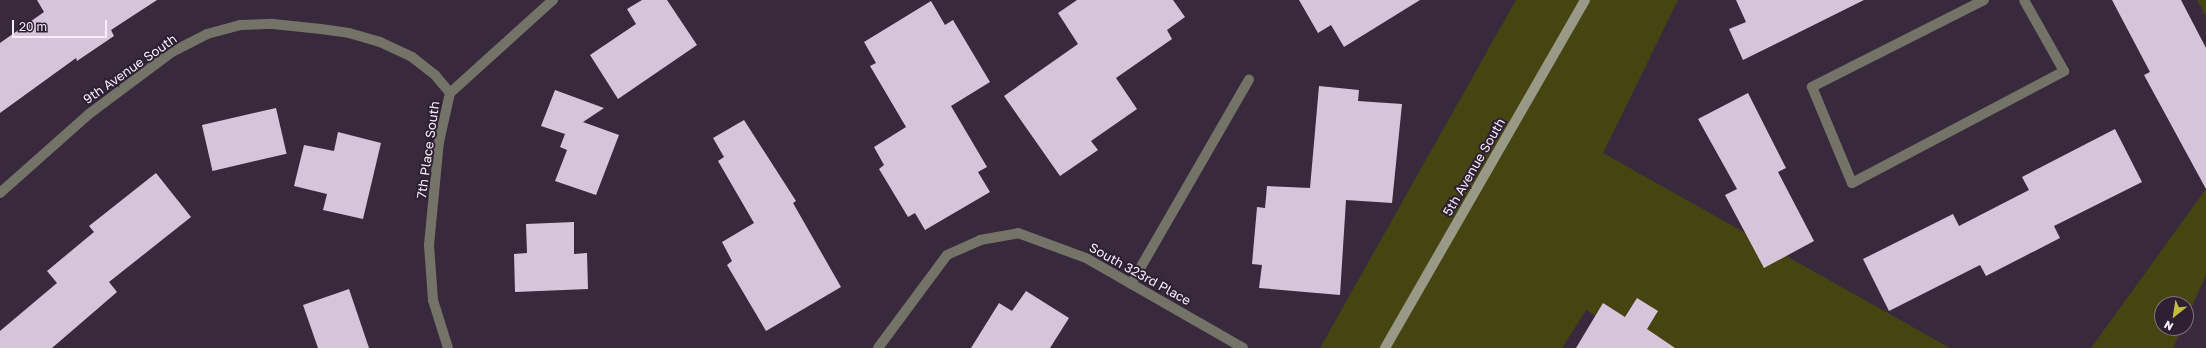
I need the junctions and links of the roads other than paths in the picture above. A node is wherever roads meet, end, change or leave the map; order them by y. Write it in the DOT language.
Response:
graph roads {
  1 [pos="553,0"];
  2 [pos="1585,0"];
  3 [pos="1984,0"];
  4 [pos="2024,0"];
  5 [pos="1249,80"];
  6 [pos="450,93"];
  7 [pos="0,193"];
  8 [pos="1131,284"];
  9 [pos="448,348"];
  10 [pos="878,348"];
  11 [pos="1243,348"];
  12 [pos="1385,348"];
  1 -- 6 [label="street, 7th Place South"];
  2 -- 12 [label="street, 5th Avenue South"];
  3 -- 4 [label="street"];
  5 -- 8 [label="street"];
  6 -- 7 [label="street, 9th Avenue South"];
  6 -- 9 [label="street, 7th Place South"];
  8 -- 10 [label="street, South 323rd Place"];
  8 -- 11 [label="street, South 323rd Place"];
}
